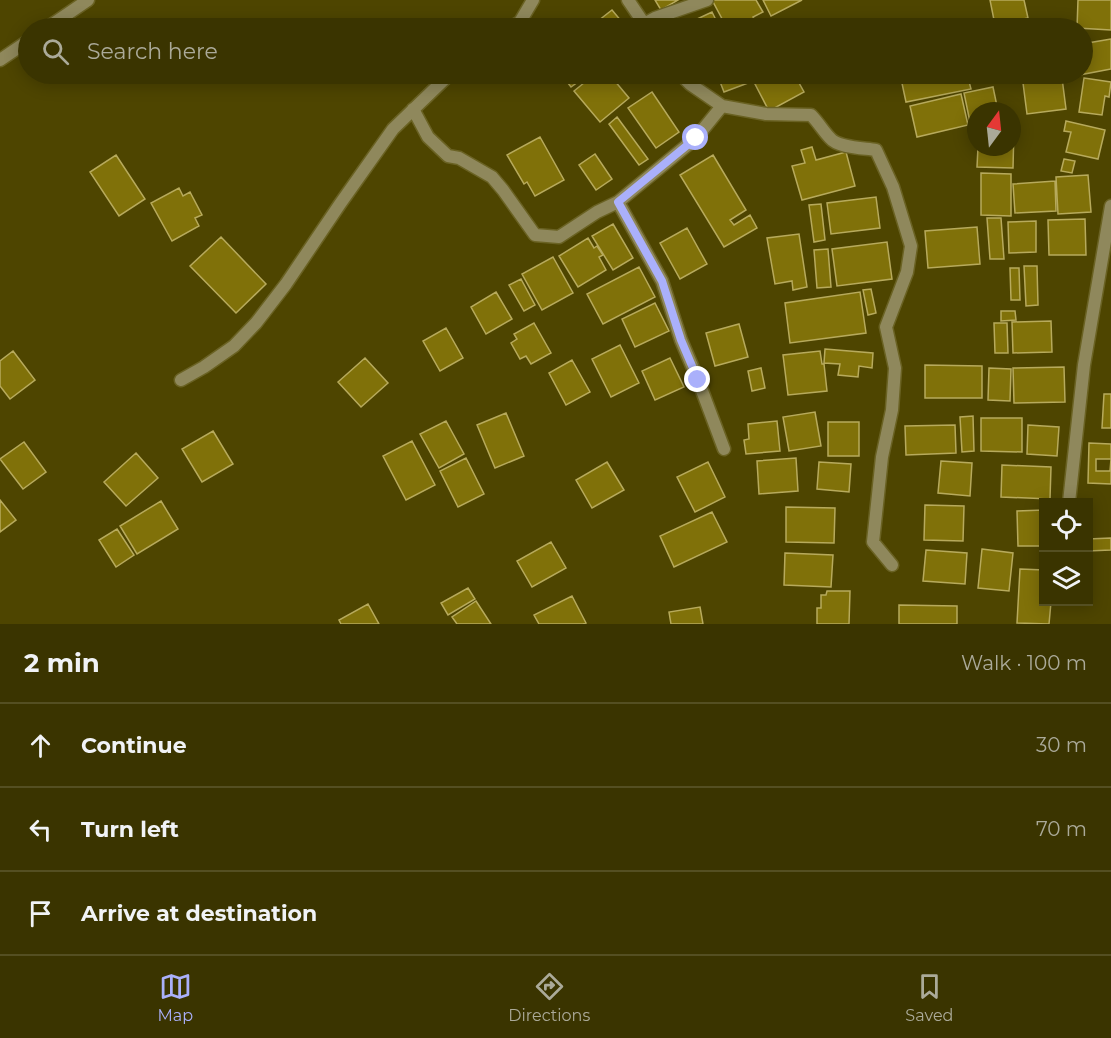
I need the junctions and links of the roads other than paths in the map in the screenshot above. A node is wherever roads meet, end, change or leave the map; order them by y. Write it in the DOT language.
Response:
graph roads {
  1 [pos="88,0"];
  2 [pos="533,0"];
  3 [pos="628,0"];
  4 [pos="707,0"];
  5 [pos="62,18"];
  6 [pos="522,18"];
  7 [pos="640,18"];
  8 [pos="655,18"];
  9 [pos="18,48"];
  10 [pos="0,60"];
  11 [pos="439,84"];
  12 [pos="690,84"];
  13 [pos="722,106"];
  14 [pos="413,109"];
  15 [pos="618,202"];
  16 [pos="1111,206"];
  17 [pos="181,380"];
  18 [pos="724,449"];
  19 [pos="1069,498"];
  20 [pos="892,565"];
  1 -- 5 [label="street"];
  2 -- 6 [label="street"];
  3 -- 7 [label="street"];
  4 -- 8 [label="street"];
  9 -- 10 [label="street"];
  11 -- 14 [label="street"];
  12 -- 13 [label="street"];
  13 -- 15 [label="street"];
  13 -- 20 [label="street"];
  14 -- 15 [label="street"];
  14 -- 17 [label="street"];
  15 -- 18 [label="street"];
  16 -- 19 [label="street"];
}
